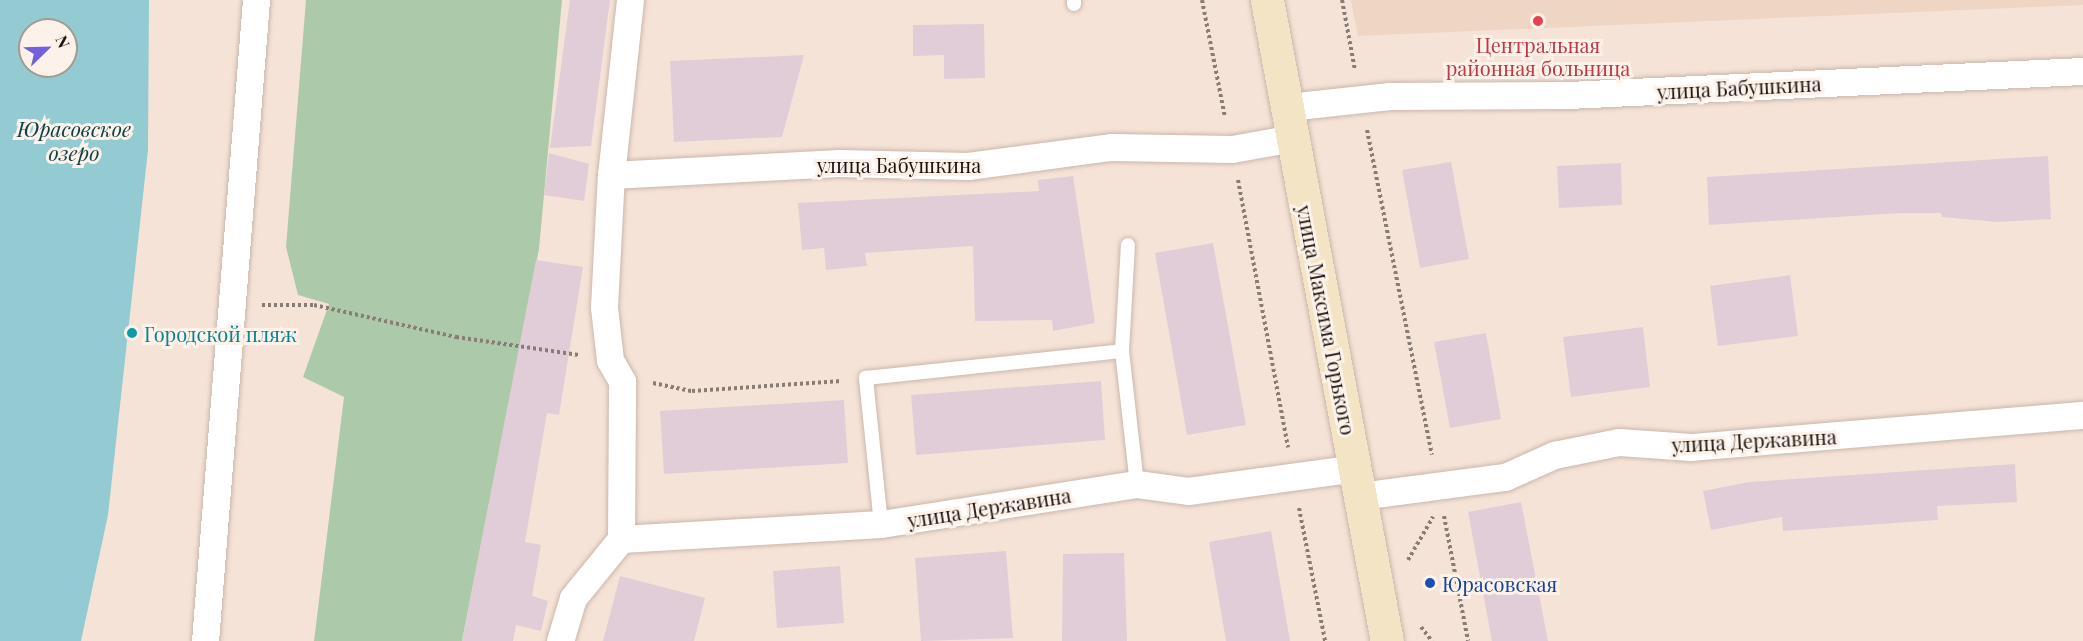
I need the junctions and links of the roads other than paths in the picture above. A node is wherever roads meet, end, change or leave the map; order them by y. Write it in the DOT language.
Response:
graph roads {
  1 [pos="256,0"];
  2 [pos="630,0"];
  3 [pos="1267,0"];
  4 [pos="2083,71"];
  5 [pos="1290,122"];
  6 [pos="611,175"];
  7 [pos="1128,245"];
  8 [pos="1122,351"];
  9 [pos="2083,415"];
  10 [pos="1358,482"];
  11 [pos="1137,484"];
  12 [pos="881,524"];
  13 [pos="621,539"];
  14 [pos="205,641"];
  15 [pos="560,641"];
  16 [pos="1387,641"];
  1 -- 14 [label="street"];
  2 -- 6 [label="street"];
  3 -- 5 [label="main road, улица Максима Горького"];
  4 -- 5 [label="street, улица Бабушкина"];
  5 -- 6 [label="street, улица Бабушкина"];
  5 -- 10 [label="main road, улица Максима Горького"];
  6 -- 13 [label="street"];
  7 -- 8 [label="lane"];
  8 -- 11 [label="lane"];
  8 -- 12 [label="lane"];
  9 -- 10 [label="street, улица Державина"];
  10 -- 11 [label="street, улица Державина"];
  10 -- 16 [label="main road, улица Максима Горького"];
  11 -- 12 [label="street, улица Державина"];
  12 -- 13 [label="street, улица Державина"];
  13 -- 15 [label="street"];
}
